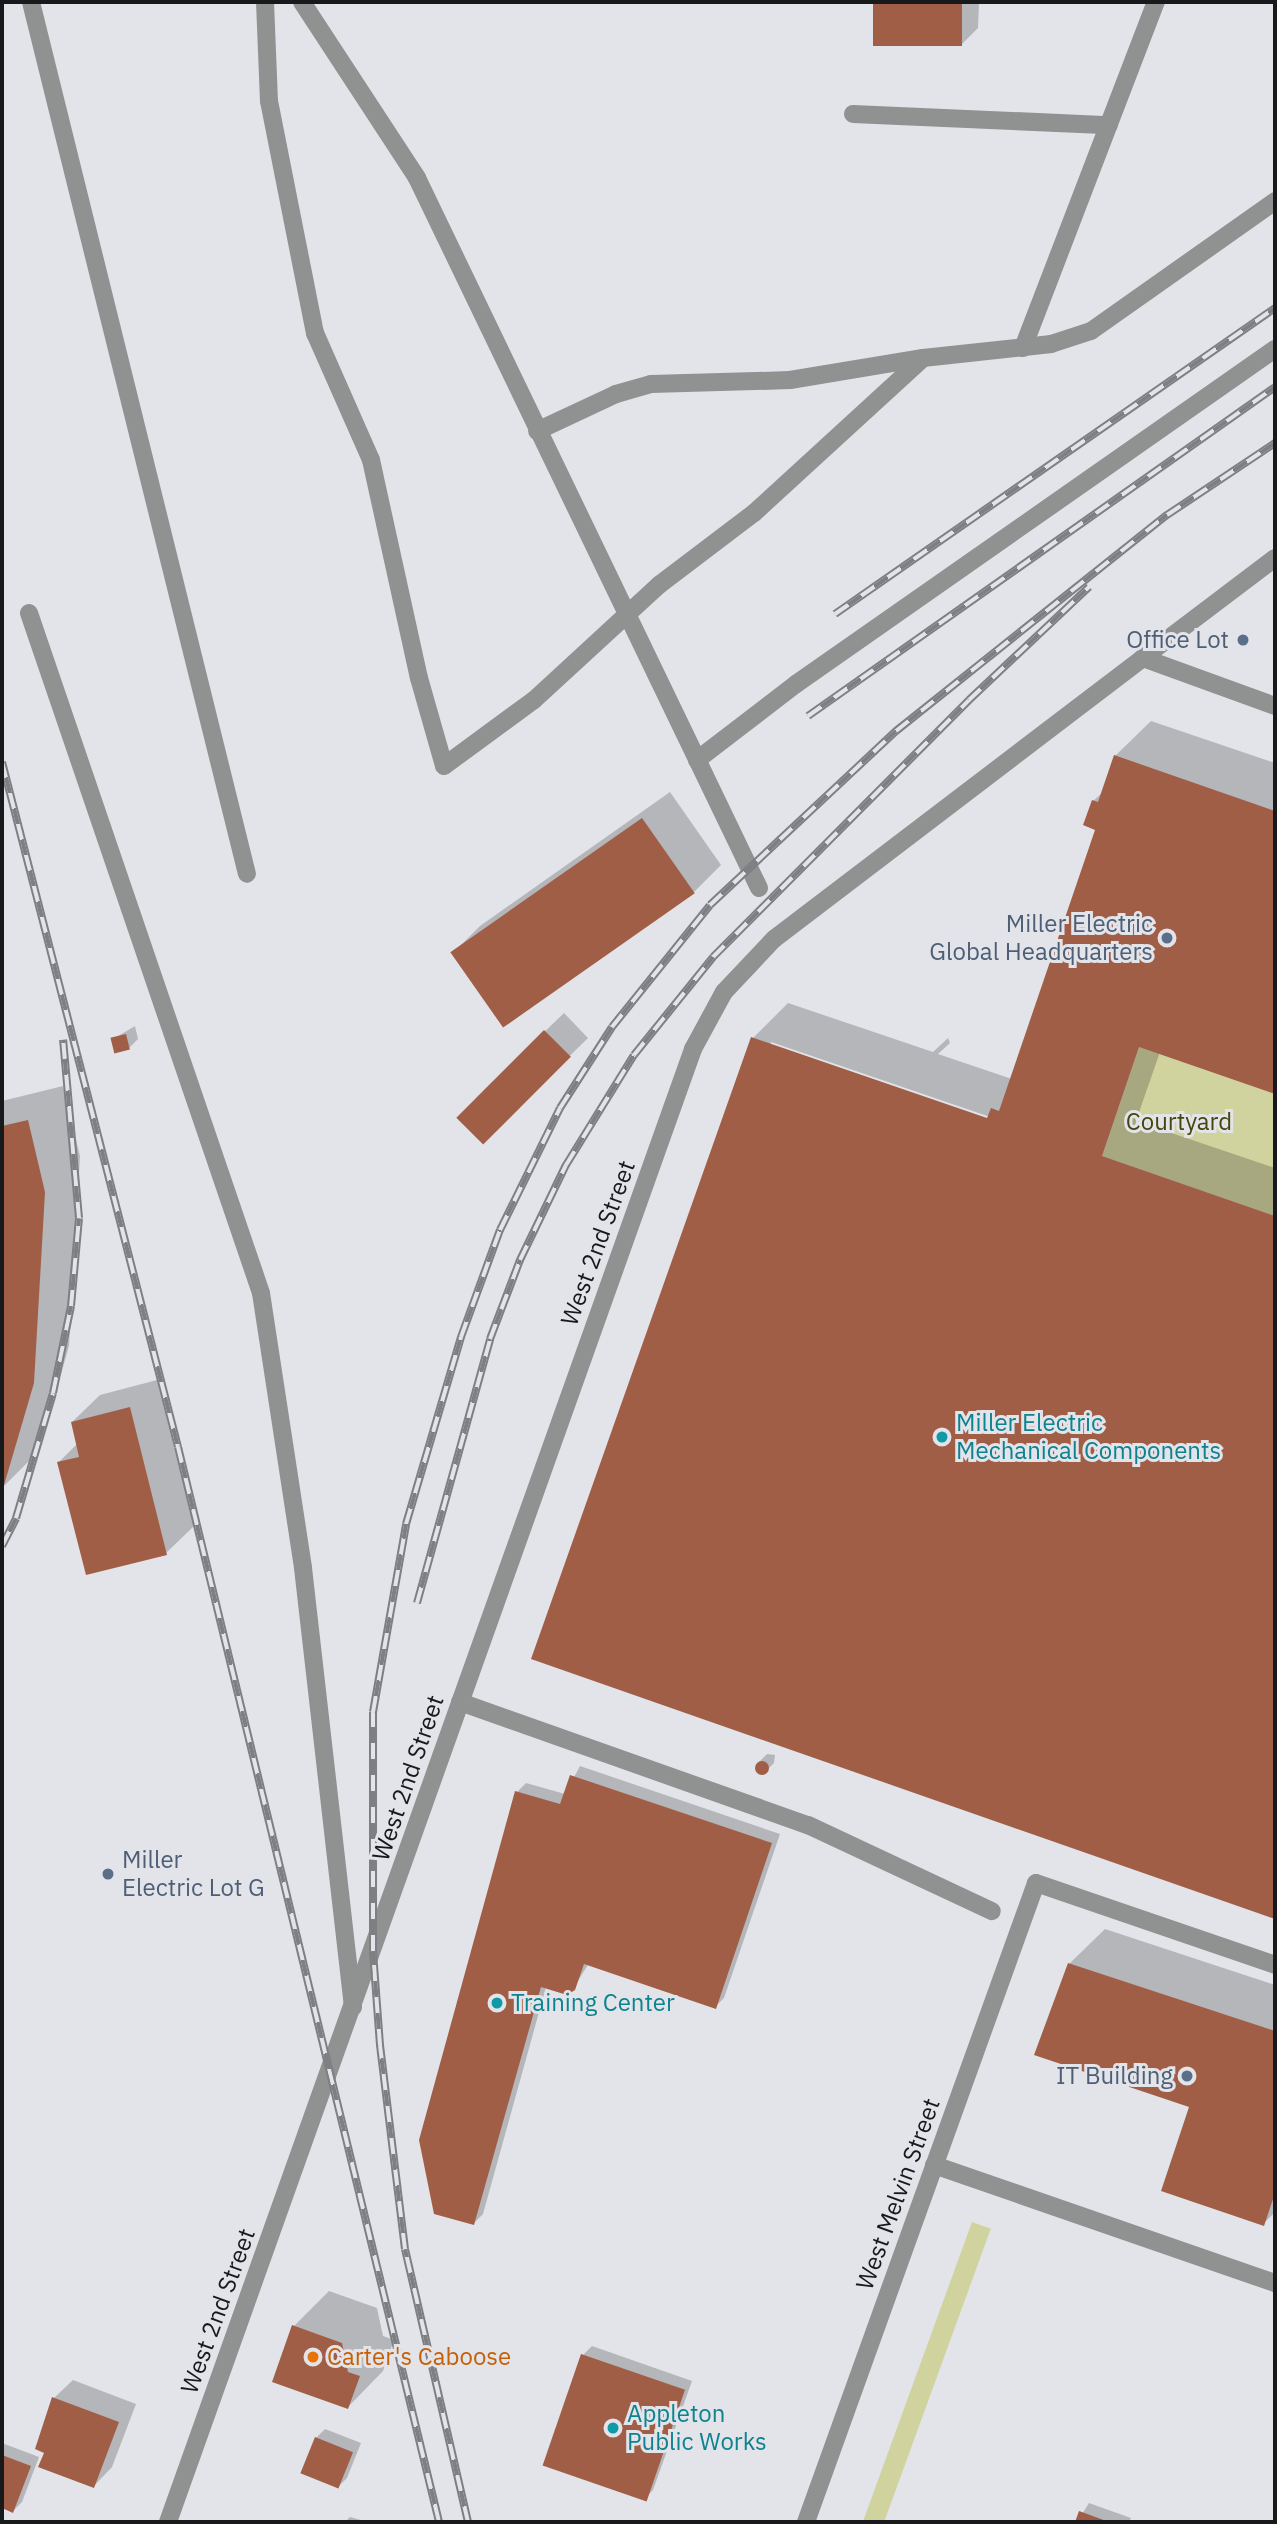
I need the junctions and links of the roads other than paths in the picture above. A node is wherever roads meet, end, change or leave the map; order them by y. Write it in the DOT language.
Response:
graph roads {
  1 [pos="31,2"];
  2 [pos="265,2"];
  3 [pos="302,2"];
  4 [pos="1156,2"];
  5 [pos="853,114"];
  6 [pos="1109,125"];
  7 [pos="1275,201"];
  8 [pos="1023,348"];
  9 [pos="1275,349"];
  10 [pos="923,358"];
  11 [pos="537,431"];
  12 [pos="1275,558"];
  13 [pos="29,613"];
  14 [pos="627,614"];
  15 [pos="1143,658"];
  16 [pos="1275,706"];
  17 [pos="697,760"];
  18 [pos="247,874"];
  19 [pos="759,888"];
  20 [pos="460,1702"];
  21 [pos="992,1911"];
  22 [pos="1275,1965"];
  23 [pos="353,2008"];
  24 [pos="934,2165"];
  25 [pos="1275,2283"];
  26 [pos="168,2522"];
  27 [pos="806,2522"];
  1 -- 18 [label="street"];
  2 -- 14 [label="street"];
  3 -- 11 [label="street"];
  4 -- 6 [label="street"];
  5 -- 6 [label="street"];
  6 -- 8 [label="street"];
  7 -- 8 [label="street"];
  8 -- 10 [label="street"];
  9 -- 17 [label="street"];
  10 -- 11 [label="street"];
  10 -- 14 [label="street"];
  11 -- 14 [label="street"];
  12 -- 15 [label="street, West 2nd Street"];
  13 -- 23 [label="street"];
  14 -- 17 [label="street"];
  15 -- 16 [label="street"];
  15 -- 20 [label="street, West 2nd Street"];
  17 -- 19 [label="street"];
  20 -- 21 [label="street"];
  20 -- 23 [label="street, West 2nd Street"];
  22 -- 24 [label="street, West Melvin Street"];
  23 -- 26 [label="street, West 2nd Street"];
  24 -- 25 [label="street"];
  24 -- 27 [label="street, West Melvin Street"];
}
